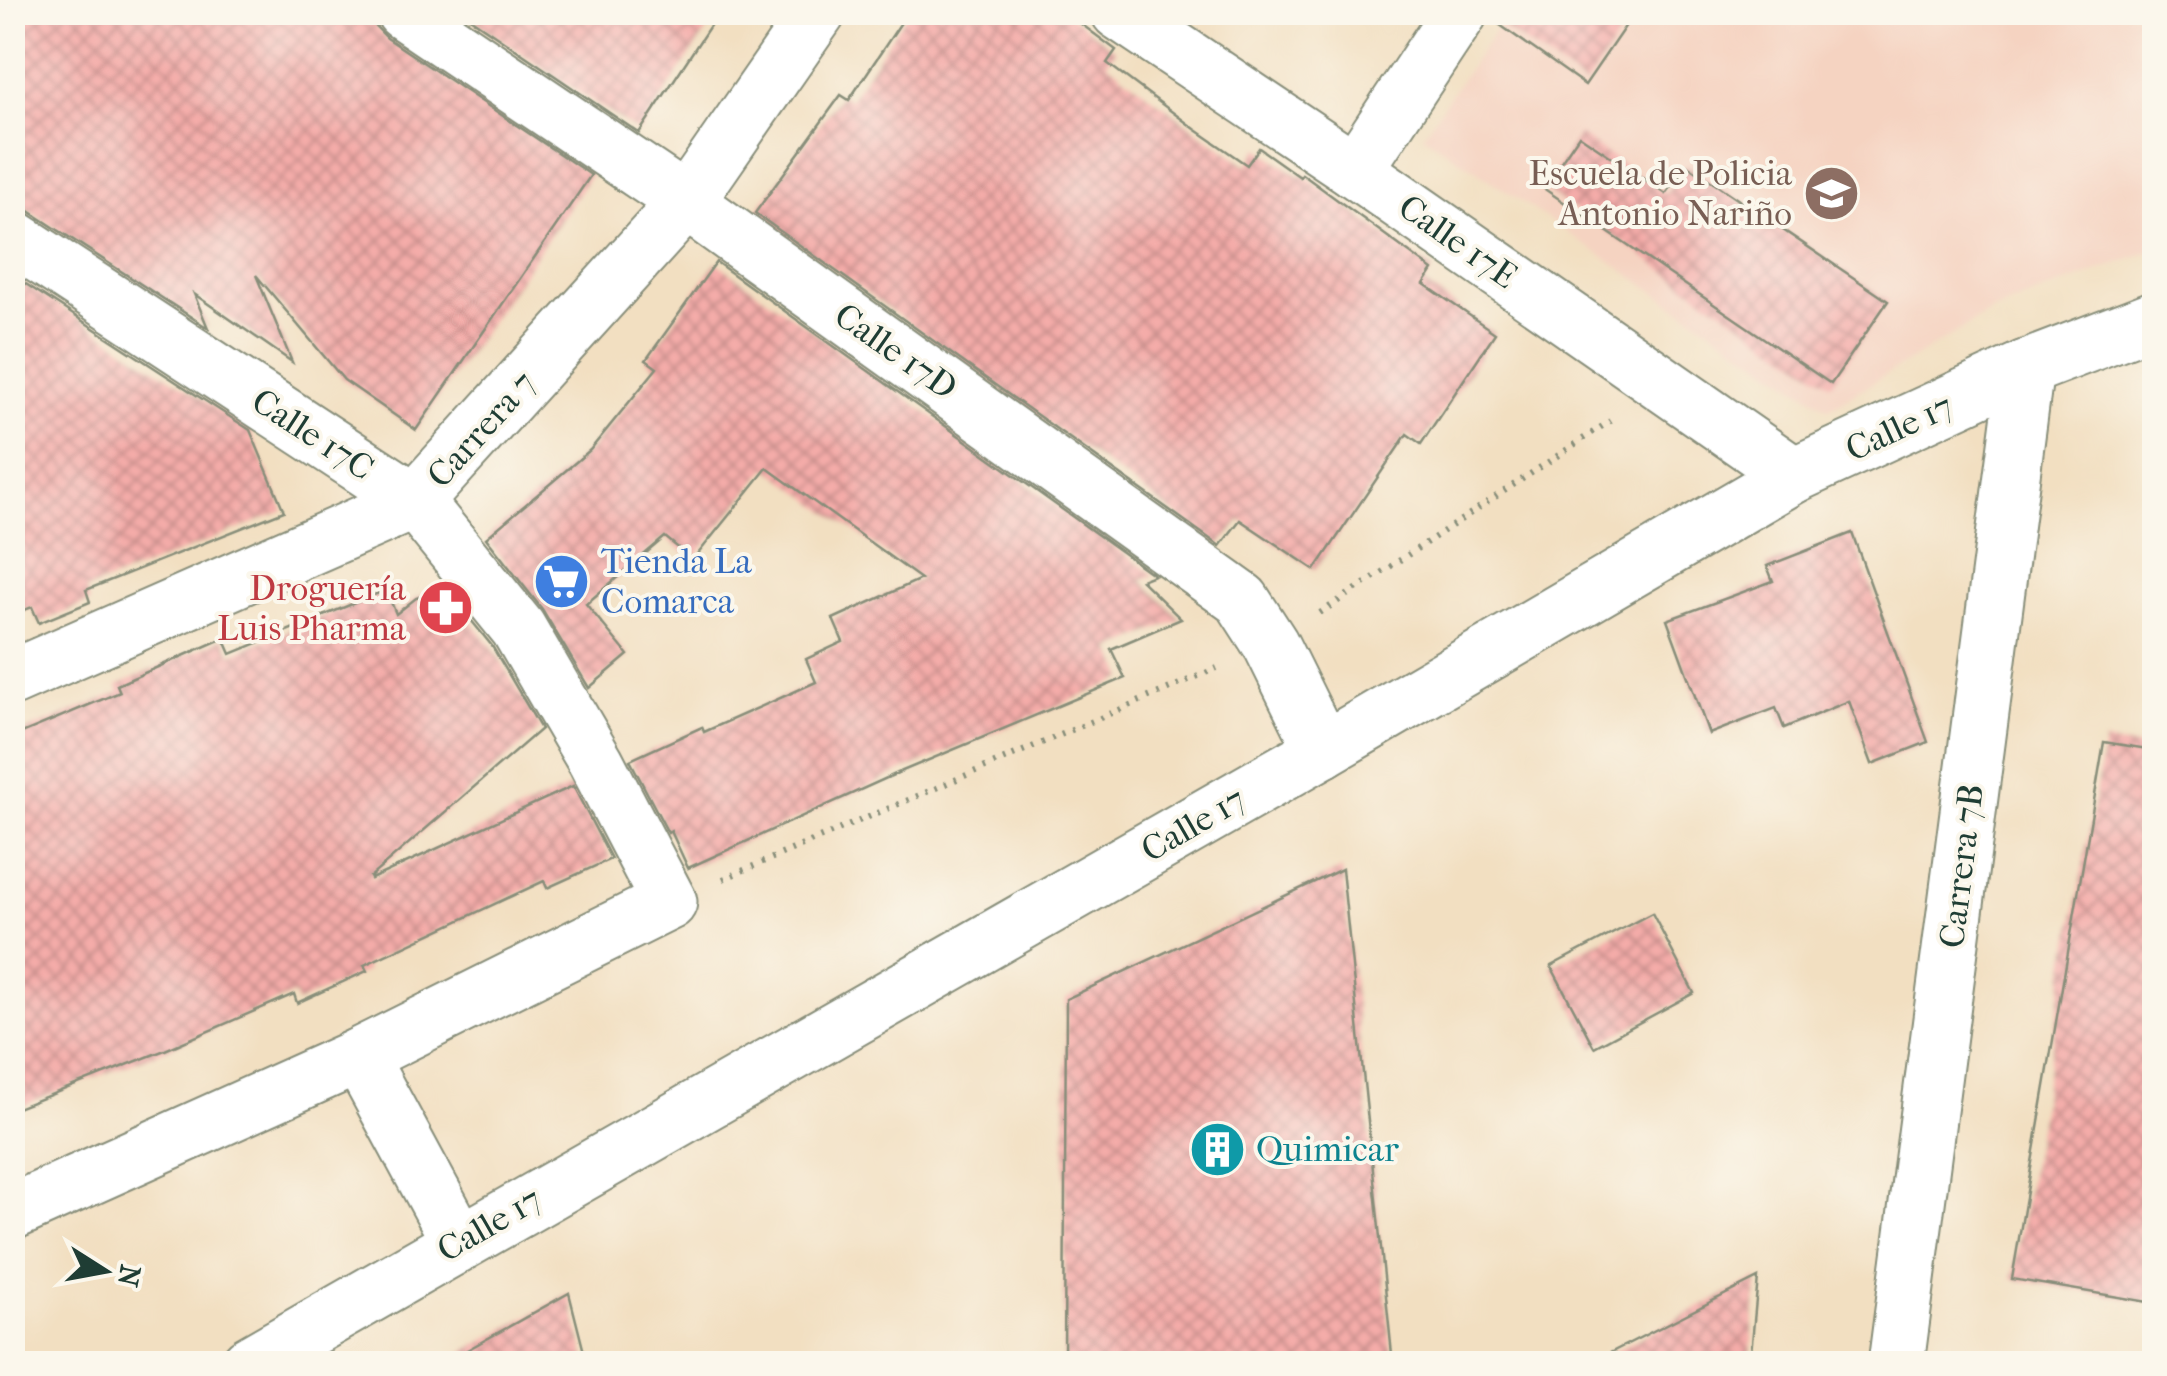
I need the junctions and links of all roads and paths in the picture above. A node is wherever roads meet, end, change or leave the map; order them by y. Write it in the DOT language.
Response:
graph roads {
  1 [pos="404,12"];
  2 [pos="818,12"];
  3 [pos="1119,12"];
  4 [pos="1460,12"];
  5 [pos="1355,170"];
  6 [pos="686,202"];
  7 [pos="12,238"];
  8 [pos="2154,319"];
  9 [pos="2026,368"];
  10 [pos="1665,384"];
  11 [pos="1794,475"];
  12 [pos="415,502"];
  13 [pos="1272,645"];
  14 [pos="12,678"];
  15 [pos="1323,750"];
  16 [pos="668,902"];
  17 [pos="359,1056"];
  18 [pos="12,1212"];
  19 [pos="458,1242"];
  20 [pos="248,1364"];
  21 [pos="1896,1364"];
  1 -- 6 [label="street, Calle 17D"];
  2 -- 6 [label="street, Carrera 7"];
  3 -- 5 [label="street, Calle 17E"];
  4 -- 5 [label="street"];
  5 -- 10 [label="street, Calle 17E"];
  6 -- 12 [label="street, Carrera 7"];
  6 -- 13 [label="street, Calle 17D"];
  7 -- 12 [label="street, Calle 17C"];
  8 -- 9 [label="street, Calle 17"];
  9 -- 11 [label="street, Calle 17"];
  9 -- 21 [label="street, Carrera 7B"];
  10 -- 11 [label="street, Calle 17E"];
  10 -- 13 [label="path"];
  11 -- 15 [label="street, Calle 17"];
  12 -- 14 [label="street, Carrera 7"];
  12 -- 16 [label="street, Calle 17C"];
  13 -- 15 [label="street, Calle 17D"];
  13 -- 16 [label="path"];
  15 -- 19 [label="street, Calle 17"];
  16 -- 17 [label="street"];
  17 -- 18 [label="street"];
  17 -- 19 [label="street"];
  19 -- 20 [label="street, Calle 17"];
}
